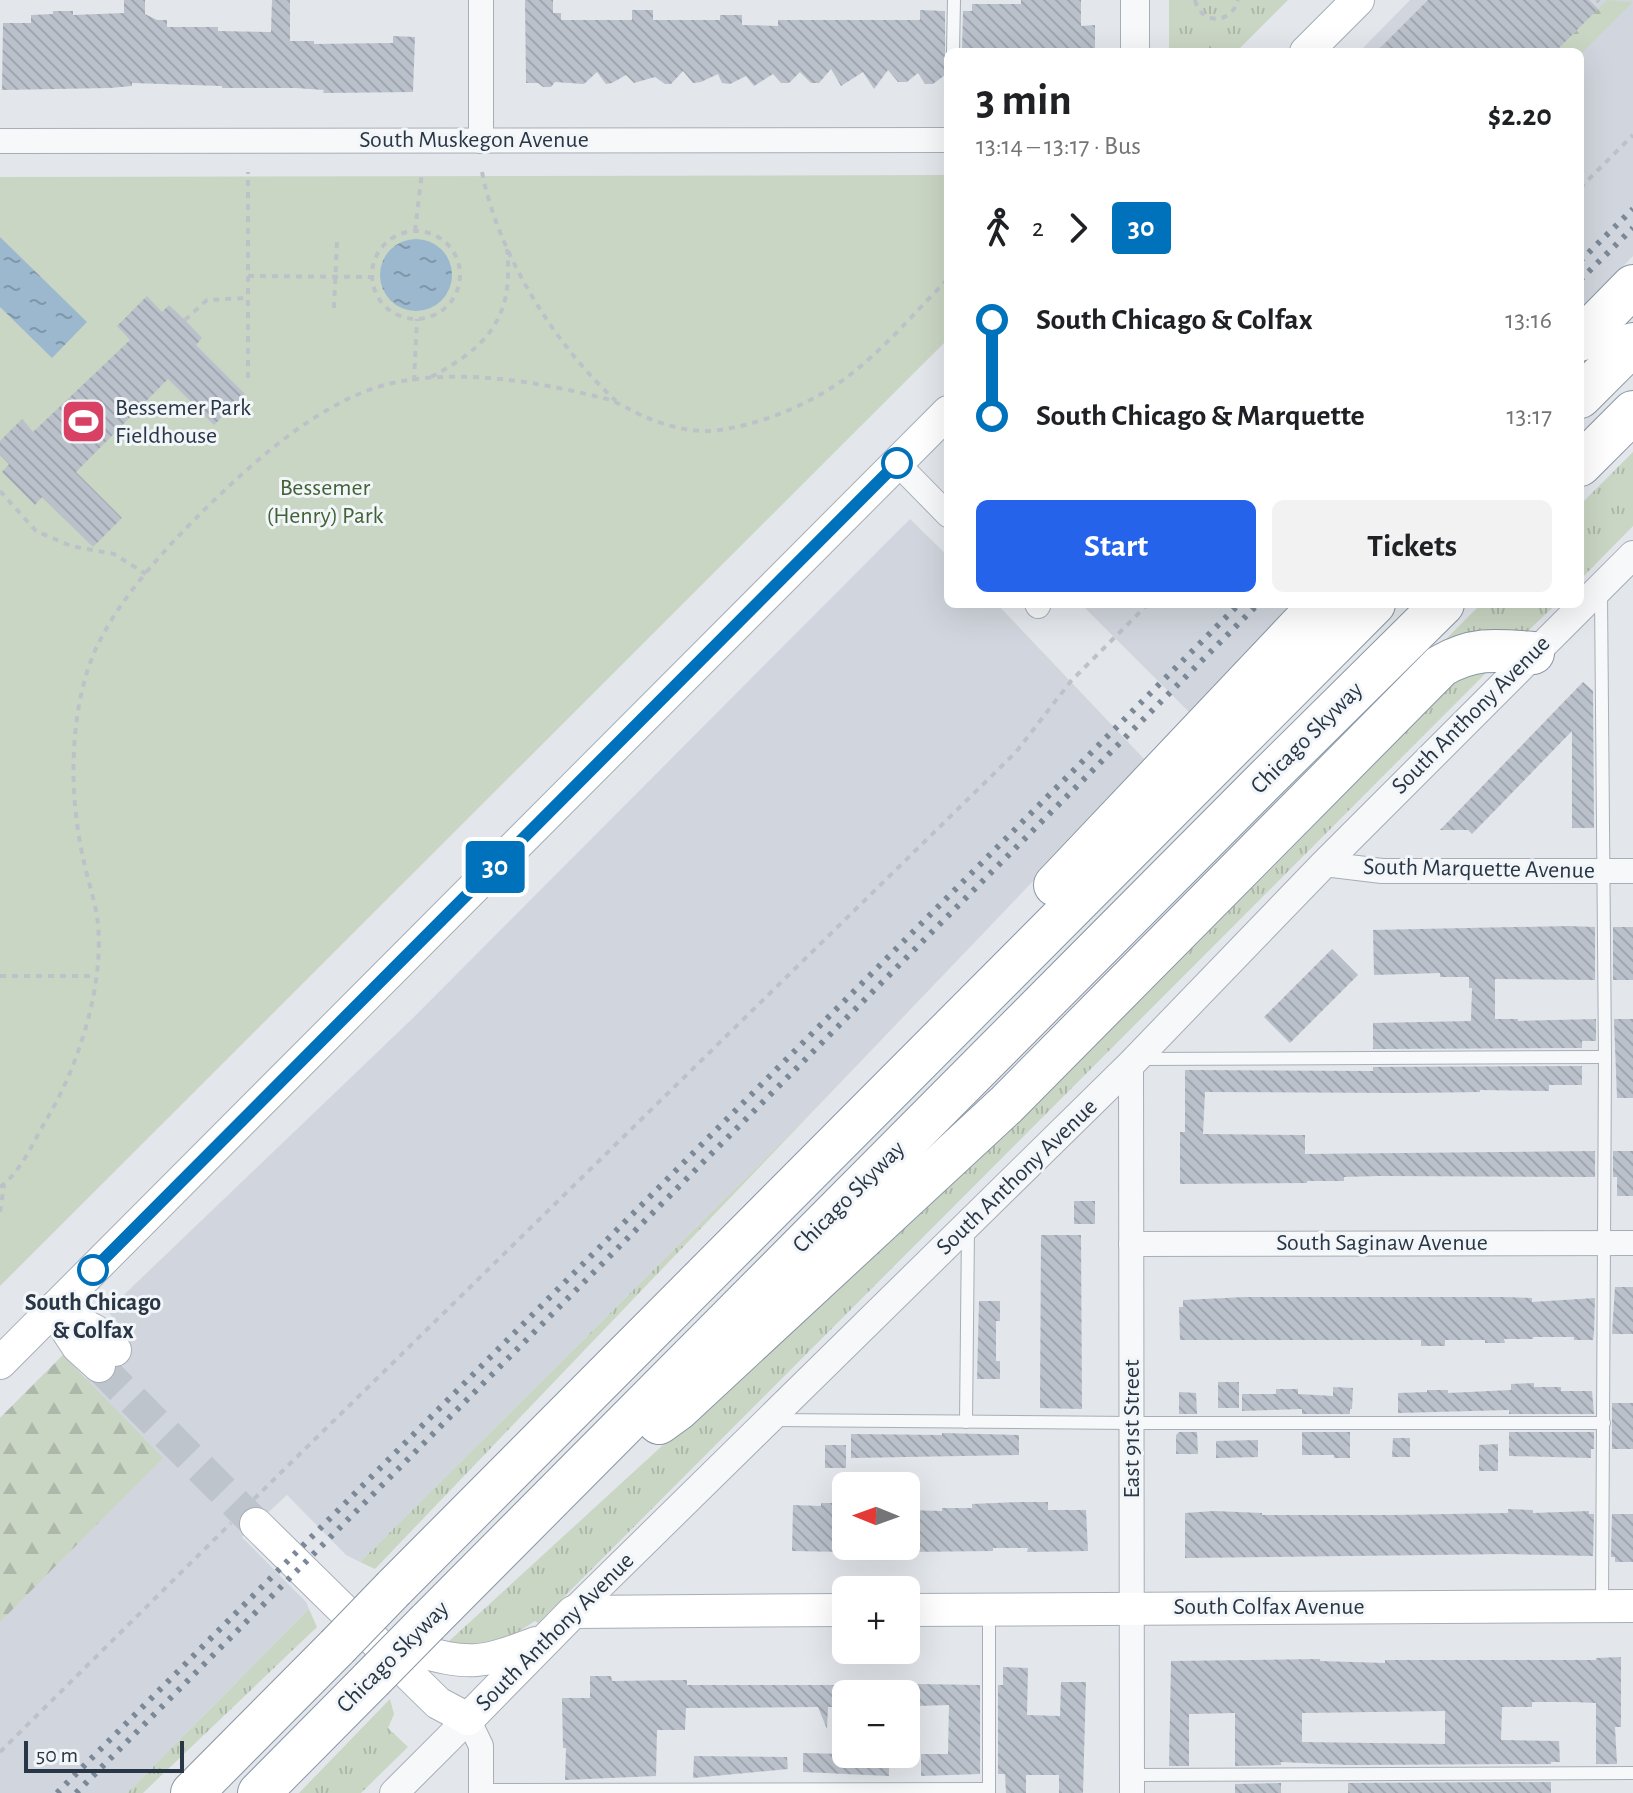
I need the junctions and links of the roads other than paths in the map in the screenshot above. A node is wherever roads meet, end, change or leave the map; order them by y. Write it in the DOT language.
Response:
graph roads {
  1 [pos="481,0"];
  2 [pos="954,0"];
  3 [pos="1135,0"];
  4 [pos="1358,0"];
  5 [pos="1320,44"];
  6 [pos="953,48"];
  7 [pos="1135,48"];
  8 [pos="944,140"];
  9 [pos="0,141"];
  10 [pos="481,141"];
  11 [pos="1633,286"];
  12 [pos="1584,336"];
  13 [pos="1633,344"];
  14 [pos="1584,393"];
  15 [pos="1633,412"];
  16 [pos="944,416"];
  17 [pos="1584,461"];
  18 [pos="897,463"];
  19 [pos="944,511"];
  20 [pos="1633,555"];
  21 [pos="1601,586"];
  22 [pos="1584,603"];
  23 [pos="1317,608"];
  24 [pos="1370,608"];
  25 [pos="1439,608"];
  26 [pos="1579,608"];
  27 [pos="1533,653"];
  28 [pos="1324,864"];
  29 [pos="1605,871"];
  30 [pos="1633,871"];
  31 [pos="1605,1057"];
  32 [pos="1134,1062"];
  33 [pos="771,1208"];
  34 [pos="968,1225"];
  35 [pos="1605,1243"];
  36 [pos="1633,1243"];
  37 [pos="1131,1244"];
  38 [pos="53,1309"];
  39 [pos="107,1358"];
  40 [pos="0,1363"];
  41 [pos="769,1420"];
  42 [pos="966,1422"];
  43 [pos="1132,1423"];
  44 [pos="1604,1423"];
  45 [pos="527,1522"];
  46 [pos="1618,1606"];
  47 [pos="1132,1608"];
  48 [pos="989,1609"];
  49 [pos="832,1610"];
  50 [pos="920,1610"];
  51 [pos="573,1612"];
  52 [pos="419,1635"];
  53 [pos="547,1639"];
  54 [pos="468,1719"];
  55 [pos="1633,1773"];
  56 [pos="1132,1784"];
  57 [pos="481,1791"];
  58 [pos="989,1791"];
  59 [pos="193,1793"];
  60 [pos="259,1793"];
  61 [pos="394,1793"];
  1 -- 10 [label="street"];
  2 -- 6 [label="lane"];
  3 -- 7 [label="street"];
  4 -- 5 [label="main road"];
  8 -- 10 [label="street, South Muskegon Avenue"];
  9 -- 10 [label="street, South Muskegon Avenue"];
  11 -- 12 [label="highway"];
  13 -- 14 [label="highway"];
  15 -- 17 [label="highway"];
  16 -- 18 [label="main road"];
  18 -- 19 [label="street"];
  18 -- 38 [label="main road"];
  20 -- 21 [label="street, South Anthony Avenue"];
  21 -- 22 [label="street, South Anthony Avenue"];
  21 -- 29 [label="lane"];
  23 -- 33 [label="highway"];
  24 -- 33 [label="highway, Chicago Skyway"];
  25 -- 45 [label="highway, Chicago Skyway"];
  26 -- 27 [label="street, South Anthony Avenue"];
  27 -- 28 [label="street, South Anthony Avenue"];
  27 -- 45 [label="highway"];
  28 -- 29 [label="street, South Marquette Avenue"];
  28 -- 32 [label="street, South Anthony Avenue"];
  29 -- 30 [label="street, South Marquette Avenue"];
  29 -- 31 [label="lane"];
  31 -- 32 [label="lane"];
  31 -- 35 [label="lane"];
  32 -- 34 [label="street, South Anthony Avenue"];
  32 -- 37 [label="street, East 91st Street"];
  33 -- 59 [label="highway, Chicago Skyway, bridge"];
  34 -- 41 [label="street, South Anthony Avenue"];
  34 -- 42 [label="lane"];
  35 -- 36 [label="street, South Saginaw Avenue"];
  35 -- 37 [label="street, South Saginaw Avenue"];
  35 -- 44 [label="lane"];
  37 -- 43 [label="street, East 91st Street"];
  38 -- 39 [label="main road"];
  38 -- 40 [label="main road"];
  41 -- 42 [label="lane"];
  41 -- 51 [label="street, South Anthony Avenue"];
  42 -- 43 [label="lane"];
  43 -- 44 [label="lane"];
  43 -- 47 [label="street, East 91st Street"];
  44 -- 46 [label="lane"];
  45 -- 52 [label="highway, Chicago Skyway"];
  46 -- 47 [label="main road, South Colfax Avenue"];
  47 -- 48 [label="main road, South Colfax Avenue"];
  47 -- 56 [label="street, East 91st Street"];
  48 -- 50 [label="main road, South Colfax Avenue"];
  48 -- 58 [label="lane"];
  49 -- 51 [label="main road"];
  51 -- 53 [label="main road, South Anthony Avenue"];
  52 -- 53 [label="main road"];
  52 -- 54 [label="main road"];
  52 -- 54 [label="main road"];
  52 -- 60 [label="highway, Chicago Skyway, bridge"];
  53 -- 54 [label="main road, South Anthony Avenue"];
  54 -- 57 [label="street"];
  54 -- 61 [label="street, South Anthony Avenue"];
  55 -- 56 [label="lane"];
  57 -- 58 [label="lane"];
}
